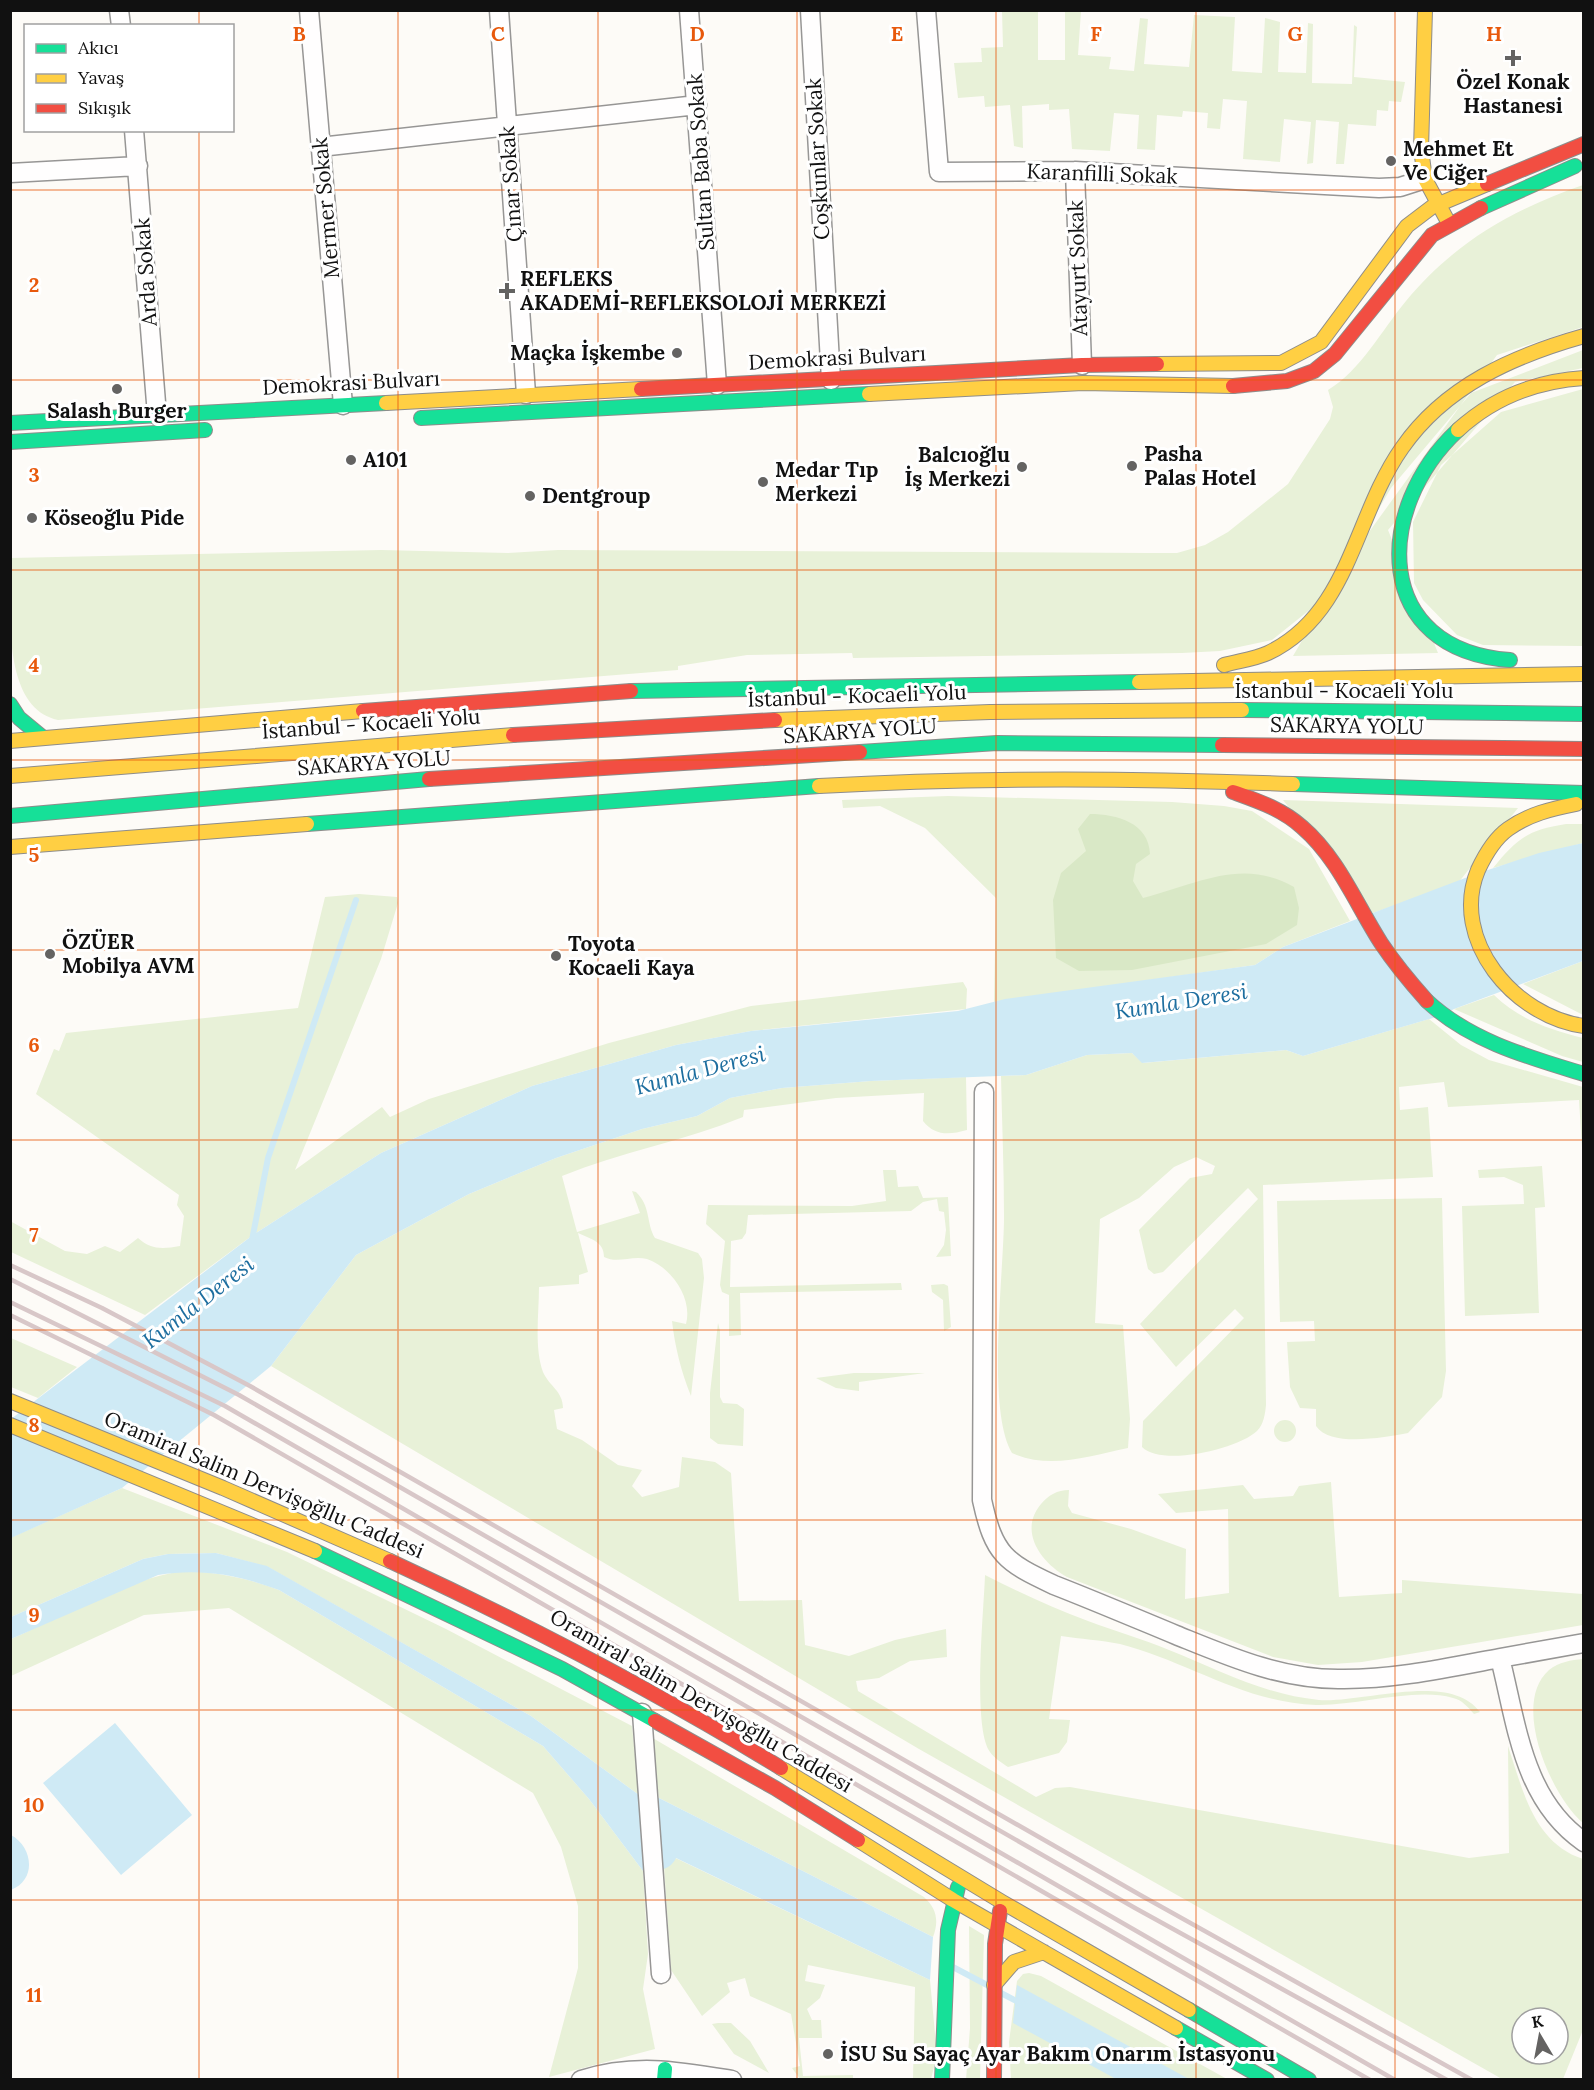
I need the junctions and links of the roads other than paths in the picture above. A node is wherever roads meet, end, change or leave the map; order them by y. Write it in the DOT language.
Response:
graph roads {
  1 [pos="309,10"];
  2 [pos="499,10"];
  3 [pos="689,10"];
  4 [pos="810,10"];
  5 [pos="926,10"];
  6 [pos="1425,10"];
  7 [pos="698,105"];
  8 [pos="506,128"];
  9 [pos="134,132"];
  10 [pos="1584,144"];
  11 [pos="321,147"];
  12 [pos="1584,163"];
  13 [pos="138,166"];
  14 [pos="1075,171"];
  15 [pos="10,173"];
  16 [pos="1477,188"];
  17 [pos="1430,189"];
  18 [pos="1439,204"];
  19 [pos="1449,224"];
  20 [pos="1407,226"];
  21 [pos="1584,336"];
  22 [pos="1082,365"];
  23 [pos="1584,378"];
  24 [pos="1083,383"];
  25 [pos="831,388"];
  26 [pos="526,394"];
  27 [pos="717,394"];
  28 [pos="343,413"];
  29 [pos="526,413"];
  30 [pos="401,419"];
  31 [pos="10,423"];
  32 [pos="157,424"];
  33 [pos="216,429"];
  34 [pos="10,442"];
  35 [pos="1584,669"];
  36 [pos="1584,674"];
  37 [pos="1118,680"];
  38 [pos="850,686"];
  39 [pos="10,704"];
  40 [pos="660,705"];
  41 [pos="1584,714"];
  42 [pos="543,719"];
  43 [pos="42,737"];
  44 [pos="10,741"];
  45 [pos="349,746"];
  46 [pos="1584,749"];
  47 [pos="10,776"];
  48 [pos="1185,780"];
  49 [pos="383,782"];
  50 [pos="522,788"];
  51 [pos="568,790"];
  52 [pos="1584,793"];
  53 [pos="684,794"];
  54 [pos="1584,804"];
  55 [pos="10,816"];
  56 [pos="10,847"];
  57 [pos="1584,1026"];
  58 [pos="1584,1074"];
  59 [pos="984,1092"];
  60 [pos="10,1401"];
  61 [pos="10,1425"];
  62 [pos="1584,1643"];
  63 [pos="1500,1658"];
  64 [pos="642,1721"];
  65 [pos="1584,1842"];
  66 [pos="962,1878"];
  67 [pos="953,1900"];
  68 [pos="1003,1902"];
  69 [pos="997,1925"];
  70 [pos="1044,1952"];
  71 [pos="661,1974"];
  72 [pos="996,1977"];
  73 [pos="664,2074"];
  74 [pos="581,2079"];
  75 [pos="732,2079"];
  76 [pos="942,2079"];
  77 [pos="994,2079"];
  78 [pos="1267,2079"];
  79 [pos="1310,2079"];
  1 -- 11 [label="street, Mermer Sokak"];
  2 -- 8 [label="street, Çınar Sokak"];
  3 -- 7 [label="street, Sultan Baba Sokak"];
  4 -- 25 [label="street, Coşkunlar Sokak"];
  5 -- 14 [label="street, Karanfilli Sokak"];
  6 -- 17 [label="main road"];
  7 -- 8 [label="street"];
  7 -- 27 [label="street, Sultan Baba Sokak"];
  8 -- 11 [label="street"];
  8 -- 26 [label="street, Çınar Sokak"];
  9 -- 13 [label="street, Arda Sokak"];
  10 -- 16 [label="main road, Demokrasi Bulvarı"];
  11 -- 28 [label="street, Mermer Sokak"];
  12 -- 19 [label="main road, Demokrasi Bulvarı"];
  13 -- 15 [label="street"];
  13 -- 32 [label="street, Arda Sokak"];
  14 -- 17 [label="street, Karanfilli Sokak"];
  14 -- 22 [label="street, Atayurt Sokak"];
  16 -- 17 [label="main road"];
  16 -- 18 [label="main road, Demokrasi Bulvarı"];
  17 -- 18 [label="main road"];
  17 -- 20 [label="main road"];
  18 -- 19 [label="main road"];
  18 -- 20 [label="main road, Demokrasi Bulvarı"];
  19 -- 24 [label="main road, Demokrasi Bulvarı"];
  20 -- 22 [label="main road, Demokrasi Bulvarı"];
  21 -- 37 [label="main road"];
  22 -- 24 [label="main road"];
  22 -- 25 [label="main road, Demokrasi Bulvarı"];
  23 -- 35 [label="main road"];
  24 -- 25 [label="main road, Demokrasi Bulvarı"];
  25 -- 27 [label="main road, Demokrasi Bulvarı"];
  26 -- 27 [label="main road, Demokrasi Bulvarı"];
  26 -- 28 [label="main road, Demokrasi Bulvarı"];
  26 -- 29 [label="main road"];
  27 -- 29 [label="main road, Demokrasi Bulvarı"];
  28 -- 32 [label="main road, Demokrasi Bulvarı"];
  29 -- 30 [label="main road, Demokrasi Bulvarı"];
  31 -- 32 [label="main road, Demokrasi Bulvarı"];
  32 -- 33 [label="main road, Demokrasi Bulvarı"];
  32 -- 34 [label="main road, Demokrasi Bulvarı"];
  36 -- 37 [label="main road"];
  37 -- 38 [label="main road"];
  38 -- 40 [label="main road"];
  38 -- 43 [label="main road"];
  39 -- 43 [label="main road"];
  41 -- 45 [label="main road, İstanbul - Kocaeli Yolu"];
  42 -- 45 [label="main road"];
  43 -- 44 [label="main road"];
  45 -- 47 [label="main road, İstanbul - Kocaeli Yolu"];
  46 -- 49 [label="main road, SAKARYA YOLU"];
  48 -- 52 [label="main road"];
  48 -- 53 [label="main road"];
  48 -- 58 [label="main road"];
  49 -- 50 [label="main road"];
  49 -- 55 [label="main road, SAKARYA YOLU"];
  51 -- 53 [label="main road"];
  53 -- 56 [label="main road"];
  54 -- 57 [label="main road"];
  59 -- 63 [label="street"];
  60 -- 66 [label="main road, Oramiral Salim Dervişoğllu Caddesi"];
  61 -- 64 [label="main road, Oramiral Salim Dervişoğllu Caddesi"];
  62 -- 63 [label="street"];
  63 -- 65 [label="street"];
  64 -- 67 [label="main road, Oramiral Salim Dervişoğllu Caddesi"];
  64 -- 71 [label="street"];
  66 -- 67 [label="main road"];
  66 -- 68 [label="main road, Oramiral Salim Dervişoğllu Caddesi"];
  67 -- 69 [label="main road, Oramiral Salim Dervişoğllu Caddesi"];
  67 -- 76 [label="main road"];
  68 -- 69 [label="main road"];
  68 -- 79 [label="main road, Oramiral Salim Dervişoğllu Caddesi"];
  69 -- 70 [label="main road, Oramiral Salim Dervişoğllu Caddesi"];
  69 -- 72 [label="main road"];
  70 -- 72 [label="main road"];
  70 -- 78 [label="main road, Oramiral Salim Dervişoğllu Caddesi"];
  72 -- 77 [label="main road"];
  73 -- 74 [label="street"];
  73 -- 75 [label="street"];
}
